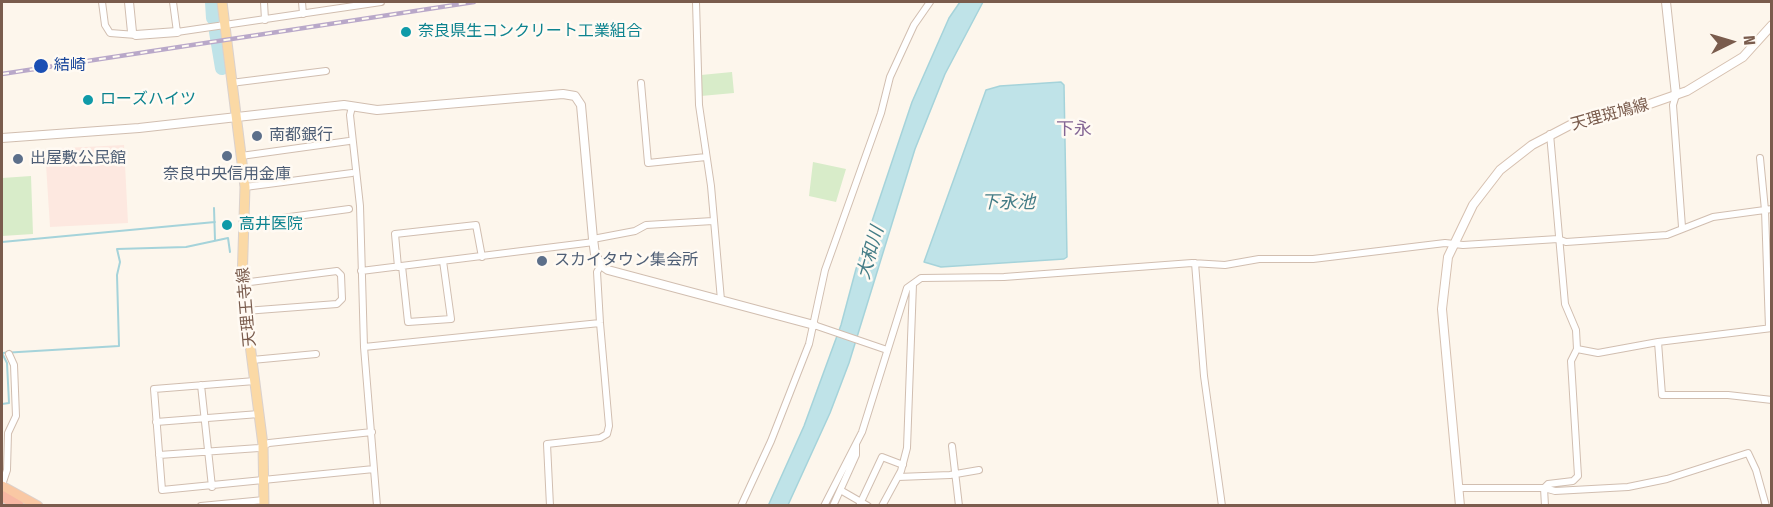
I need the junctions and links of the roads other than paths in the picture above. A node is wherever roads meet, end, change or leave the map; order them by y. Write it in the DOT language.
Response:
graph roads {
  1 [pos="102,2"];
  2 [pos="129,2"];
  3 [pos="173,2"];
  4 [pos="222,2"];
  5 [pos="264,2"];
  6 [pos="302,2"];
  7 [pos="380,2"];
  8 [pos="696,2"];
  9 [pos="930,2"];
  10 [pos="1666,2"];
  11 [pos="341,5"];
  12 [pos="303,14"];
  13 [pos="265,20"];
  14 [pos="226,25"];
  15 [pos="1772,25"];
  16 [pos="177,32"];
  17 [pos="132,34"];
  18 [pos="326,71"];
  19 [pos="231,83"];
  20 [pos="641,83"];
  21 [pos="1676,95"];
  22 [pos="352,107"];
  23 [pos="235,118"];
  24 [pos="1550,134"];
  25 [pos="2,138"];
  26 [pos="349,141"];
  27 [pos="241,156"];
  28 [pos="706,157"];
  29 [pos="1760,158"];
  30 [pos="352,173"];
  31 [pos="245,187"];
  32 [pos="348,209"];
  33 [pos="1768,210"];
  34 [pos="713,221"];
  35 [pos="244,223"];
  36 [pos="1682,228"];
  37 [pos="1558,239"];
  38 [pos="594,240"];
  39 [pos="1454,243"];
  40 [pos="482,257"];
  41 [pos="443,261"];
  42 [pos="1196,263"];
  43 [pos="601,265"];
  44 [pos="400,267"];
  45 [pos="362,272"];
  46 [pos="242,284"];
  47 [pos="913,284"];
  48 [pos="721,300"];
  49 [pos="245,311"];
  50 [pos="600,323"];
  51 [pos="817,325"];
  52 [pos="1771,328"];
  53 [pos="1658,342"];
  54 [pos="364,347"];
  55 [pos="885,349"];
  56 [pos="1577,349"];
  57 [pos="9,354"];
  58 [pos="316,354"];
  59 [pos="252,360"];
  60 [pos="255,381"];
  61 [pos="201,385"];
  62 [pos="1772,400"];
  63 [pos="259,414"];
  64 [pos="204,418"];
  65 [pos="156,422"];
  66 [pos="372,432"];
  67 [pos="856,443"];
  68 [pos="263,445"];
  69 [pos="952,446"];
  70 [pos="208,451"];
  71 [pos="159,455"];
  72 [pos="903,465"];
  73 [pos="374,469"];
  74 [pos="979,470"];
  75 [pos="955,474"];
  76 [pos="898,477"];
  77 [pos="264,481"];
  78 [pos="2,485"];
  79 [pos="212,486"];
  80 [pos="1458,488"];
  81 [pos="1544,488"];
  82 [pos="842,491"];
  83 [pos="2,496"];
  84 [pos="264,503"];
  85 [pos="860,504"];
  86 [pos="19,506"];
  87 [pos="38,506"];
  88 [pos="201,506"];
  89 [pos="377,506"];
  90 [pos="550,506"];
  91 [pos="741,506"];
  92 [pos="824,506"];
  93 [pos="833,506"];
  94 [pos="868,506"];
  95 [pos="882,506"];
  96 [pos="959,506"];
  97 [pos="1222,506"];
  98 [pos="1460,506"];
  99 [pos="1545,506"];
  100 [pos="1766,506"];
  1 -- 17 [label="street"];
  2 -- 17 [label="street"];
  3 -- 16 [label="street"];
  4 -- 14 [label="main road, 天理王寺線"];
  5 -- 13 [label="street"];
  6 -- 12 [label="street"];
  7 -- 11 [label="street"];
  8 -- 28 [label="street"];
  9 -- 51 [label="street"];
  10 -- 21 [label="street"];
  11 -- 12 [label="street"];
  12 -- 13 [label="street"];
  13 -- 14 [label="street"];
  14 -- 16 [label="street"];
  14 -- 19 [label="main road, 天理王寺線"];
  15 -- 21 [label="main road, 天理斑鳩線"];
  16 -- 17 [label="street"];
  18 -- 19 [label="street"];
  19 -- 23 [label="main road, 天理王寺線"];
  20 -- 28 [label="street"];
  21 -- 24 [label="main road, 天理斑鳩線"];
  21 -- 36 [label="street"];
  22 -- 23 [label="street"];
  22 -- 38 [label="street"];
  22 -- 45 [label="street"];
  23 -- 25 [label="street"];
  23 -- 27 [label="main road, 天理王寺線"];
  24 -- 37 [label="street"];
  24 -- 39 [label="main road, 天理斑鳩線"];
  26 -- 27 [label="street"];
  27 -- 31 [label="main road, 天理王寺線"];
  28 -- 34 [label="street"];
  29 -- 33 [label="street"];
  30 -- 31 [label="street"];
  31 -- 35 [label="main road, 天理王寺線"];
  32 -- 35 [label="street"];
  33 -- 36 [label="street"];
  33 -- 52 [label="street"];
  34 -- 38 [label="street"];
  34 -- 48 [label="street"];
  35 -- 46 [label="main road, 天理王寺線"];
  36 -- 37 [label="street"];
  37 -- 39 [label="street"];
  37 -- 56 [label="street"];
  38 -- 40 [label="street"];
  38 -- 43 [label="street"];
  39 -- 42 [label="street"];
  39 -- 80 [label="main road, 天理斑鳩線"];
  40 -- 41 [label="street"];
  40 -- 44 [label="street"];
  41 -- 44 [label="street"];
  41 -- 44 [label="street"];
  42 -- 47 [label="street"];
  42 -- 97 [label="street"];
  43 -- 48 [label="street"];
  43 -- 50 [label="street"];
  44 -- 45 [label="street"];
  45 -- 54 [label="street"];
  46 -- 49 [label="main road, 天理王寺線"];
  46 -- 49 [label="street"];
  47 -- 55 [label="street"];
  47 -- 72 [label="street"];
  48 -- 51 [label="street"];
  49 -- 59 [label="main road, 天理王寺線"];
  50 -- 54 [label="street"];
  50 -- 90 [label="street"];
  51 -- 55 [label="street"];
  51 -- 91 [label="street"];
  52 -- 53 [label="street"];
  53 -- 56 [label="street"];
  53 -- 62 [label="street"];
  54 -- 66 [label="street"];
  55 -- 67 [label="street"];
  56 -- 81 [label="street"];
  57 -- 78 [label="street"];
  58 -- 59 [label="street"];
  59 -- 60 [label="main road, 天理王寺線"];
  60 -- 61 [label="street"];
  60 -- 63 [label="main road, 天理王寺線"];
  61 -- 64 [label="street"];
  61 -- 65 [label="street"];
  63 -- 64 [label="street"];
  63 -- 68 [label="main road, 天理王寺線"];
  64 -- 65 [label="street"];
  64 -- 70 [label="street"];
  65 -- 71 [label="street"];
  66 -- 68 [label="street"];
  66 -- 73 [label="street"];
  67 -- 82 [label="street"];
  67 -- 92 [label="street"];
  68 -- 70 [label="street"];
  68 -- 77 [label="main road, 天理王寺線"];
  69 -- 75 [label="street"];
  70 -- 71 [label="street"];
  70 -- 79 [label="street"];
  71 -- 79 [label="street"];
  72 -- 76 [label="street"];
  72 -- 85 [label="street"];
  73 -- 77 [label="street"];
  73 -- 89 [label="street"];
  74 -- 75 [label="street"];
  75 -- 76 [label="street"];
  75 -- 96 [label="street"];
  76 -- 95 [label="street"];
  77 -- 79 [label="street"];
  77 -- 84 [label="main road, 天理王寺線"];
  78 -- 87 [label="highway"];
  80 -- 81 [label="street"];
  80 -- 98 [label="main road, 天理斑鳩線"];
  81 -- 99 [label="street"];
  81 -- 100 [label="street"];
  82 -- 85 [label="street"];
  82 -- 93 [label="street"];
  83 -- 86 [label="highway"];
  84 -- 88 [label="street"];
  85 -- 94 [label="street"];
}
